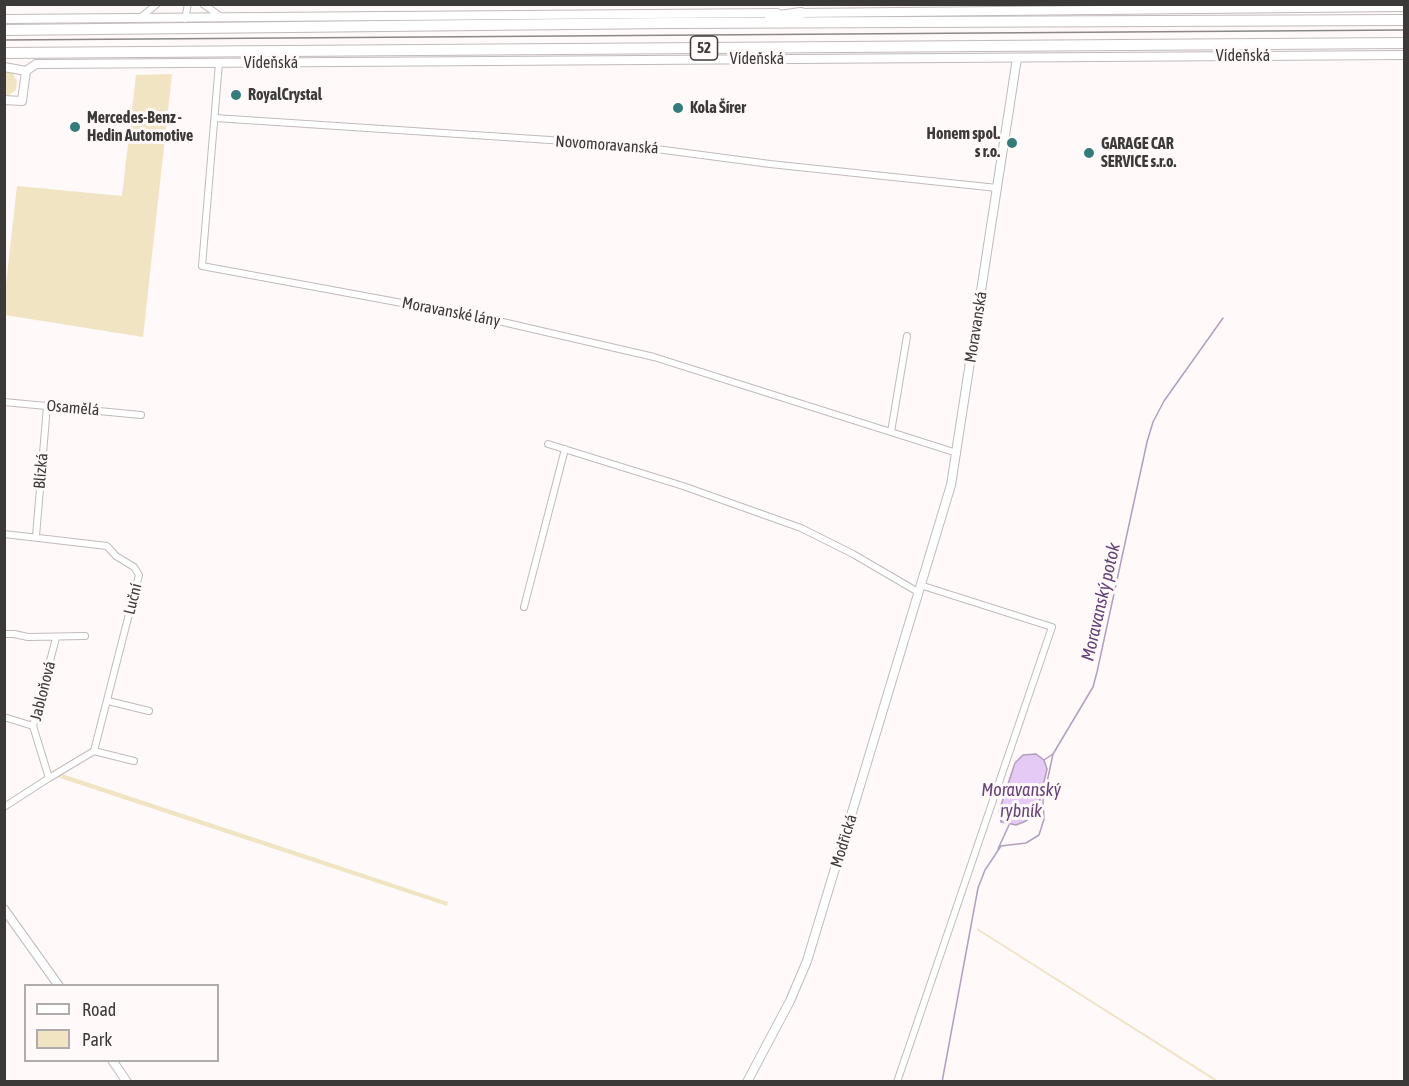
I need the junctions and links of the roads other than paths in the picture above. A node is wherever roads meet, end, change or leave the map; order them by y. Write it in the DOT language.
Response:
graph roads {
  1 [pos="157,4"];
  2 [pos="188,4"];
  3 [pos="203,4"];
  4 [pos="1404,7"];
  5 [pos="1025,8"];
  6 [pos="801,13"];
  7 [pos="140,18"];
  8 [pos="224,18"];
  9 [pos="4,19"];
  10 [pos="185,19"];
  11 [pos="1404,20"];
  12 [pos="671,23"];
  13 [pos="4,30"];
  14 [pos="1404,43"];
  15 [pos="4,53"];
  16 [pos="1404,55"];
  17 [pos="1017,58"];
  18 [pos="219,63"];
  19 [pos="4,67"];
  20 [pos="26,71"];
  21 [pos="4,100"];
  22 [pos="215,118"];
  23 [pos="997,188"];
  24 [pos="907,336"];
  25 [pos="4,402"];
  26 [pos="47,406"];
  27 [pos="141,415"];
  28 [pos="891,432"];
  29 [pos="548,444"];
  30 [pos="565,449"];
  31 [pos="957,453"];
  32 [pos="4,534"];
  33 [pos="36,536"];
  34 [pos="919,588"];
  35 [pos="524,607"];
  36 [pos="4,634"];
  37 [pos="85,636"];
  38 [pos="56,638"];
  39 [pos="108,701"];
  40 [pos="149,711"];
  41 [pos="4,717"];
  42 [pos="33,726"];
  43 [pos="94,750"];
  44 [pos="134,761"];
  45 [pos="49,778"];
  46 [pos="4,807"];
  47 [pos="4,909"];
  48 [pos="58,984"];
  49 [pos="113,1062"];
  50 [pos="127,1082"];
  51 [pos="747,1082"];
  52 [pos="897,1082"];
  1 -- 7 [label="street"];
  2 -- 10 [label="street"];
  3 -- 8 [label="street"];
  4 -- 5 [label="street"];
  5 -- 6 [label="street"];
  6 -- 8 [label="street"];
  6 -- 12 [label="highway"];
  7 -- 9 [label="street"];
  7 -- 10 [label="street"];
  8 -- 10 [label="street"];
  11 -- 12 [label="highway, 52"];
  12 -- 13 [label="highway, 52"];
  14 -- 15 [label="highway, Vídeňská / 52"];
  16 -- 17 [label="street, Vídeňská"];
  17 -- 18 [label="street, Vídeňská"];
  17 -- 23 [label="street, Moravanská"];
  18 -- 20 [label="street, Vídeňská"];
  18 -- 22 [label="street, Moravanské lány"];
  19 -- 20 [label="street, Vídeňská"];
  20 -- 21 [label="street"];
  22 -- 23 [label="street, Novomoravanská"];
  22 -- 28 [label="street, Moravanské lány"];
  23 -- 31 [label="street, Moravanská"];
  24 -- 28 [label="street"];
  25 -- 26 [label="street, Osamělá"];
  26 -- 27 [label="street, Osamělá"];
  26 -- 33 [label="street, Blízká"];
  28 -- 31 [label="street, Moravanské lány"];
  29 -- 30 [label="street"];
  30 -- 34 [label="street"];
  30 -- 35 [label="street"];
  31 -- 34 [label="street, Moravanská"];
  32 -- 33 [label="street"];
  33 -- 39 [label="street, Luční"];
  34 -- 51 [label="street, Modřická"];
  34 -- 52 [label="street"];
  36 -- 38 [label="street, Jabloňová"];
  37 -- 38 [label="street, Jabloňová"];
  38 -- 42 [label="street, Jabloňová"];
  39 -- 40 [label="street"];
  39 -- 43 [label="street, Luční"];
  41 -- 42 [label="street"];
  42 -- 45 [label="street, Jabloňová"];
  43 -- 44 [label="street"];
  43 -- 45 [label="street"];
  45 -- 46 [label="street"];
  47 -- 48 [label="street"];
  49 -- 50 [label="street"];
}
